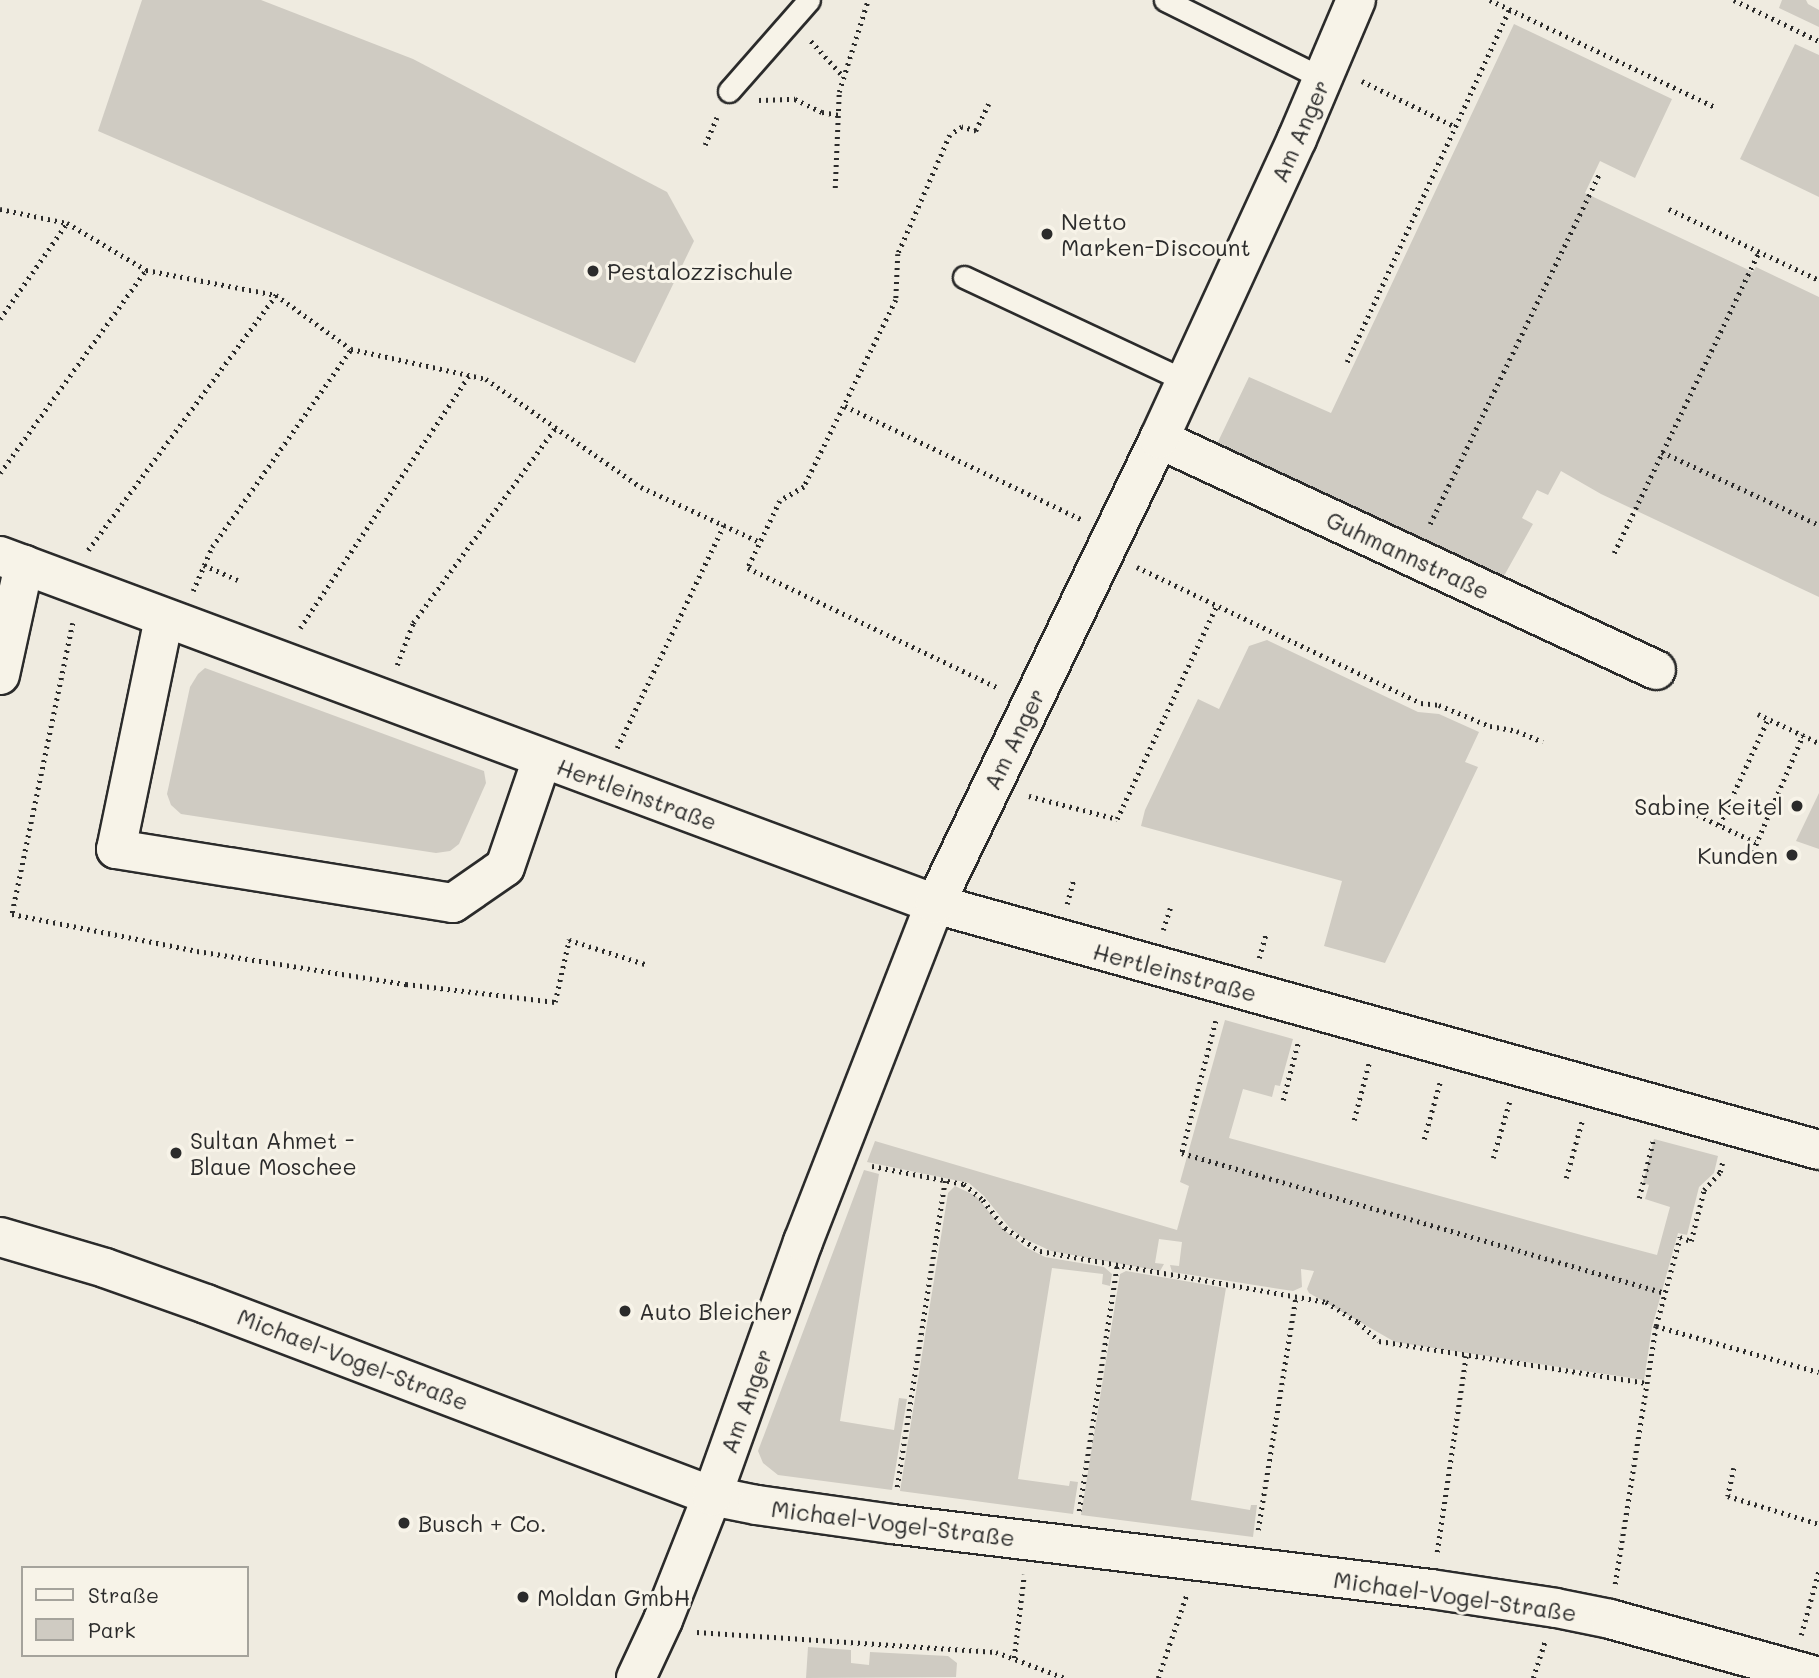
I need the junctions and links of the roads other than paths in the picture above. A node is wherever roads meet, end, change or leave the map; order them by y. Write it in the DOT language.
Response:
graph roads {
  1 [pos="809,0"];
  2 [pos="1165,0"];
  3 [pos="1356,0"];
  4 [pos="1327,72"];
  5 [pos="729,91"];
  6 [pos="964,278"];
  7 [pos="1186,381"];
  8 [pos="1159,439"];
  9 [pos="12,561"];
  10 [pos="172,621"];
  11 [pos="1657,670"];
  12 [pos="0,675"];
  13 [pos="542,760"];
  14 [pos="935,904"];
  15 [pos="1819,1150"];
  16 [pos="0,1237"];
  17 [pos="712,1496"];
  18 [pos="1805,1673"];
  19 [pos="636,1678"];
  1 -- 5 [label="lane"];
  2 -- 4 [label="lane"];
  3 -- 4 [label="street, Am Anger"];
  4 -- 7 [label="street, Am Anger"];
  6 -- 7 [label="lane"];
  7 -- 8 [label="street, Am Anger"];
  8 -- 11 [label="street, Guhmannstraße"];
  8 -- 14 [label="street, Am Anger"];
  9 -- 10 [label="street, Hertleinstraße"];
  9 -- 12 [label="street, Hertleinstraße"];
  10 -- 13 [label="street, Hertleinstraße"];
  10 -- 13 [label="street, Hertleinstraße"];
  13 -- 14 [label="street, Hertleinstraße"];
  14 -- 15 [label="street, Hertleinstraße"];
  14 -- 17 [label="street, Am Anger"];
  16 -- 17 [label="street, Michael-Vogel-Straße"];
  17 -- 18 [label="street, Michael-Vogel-Straße"];
  17 -- 19 [label="street, Am Anger"];
}
